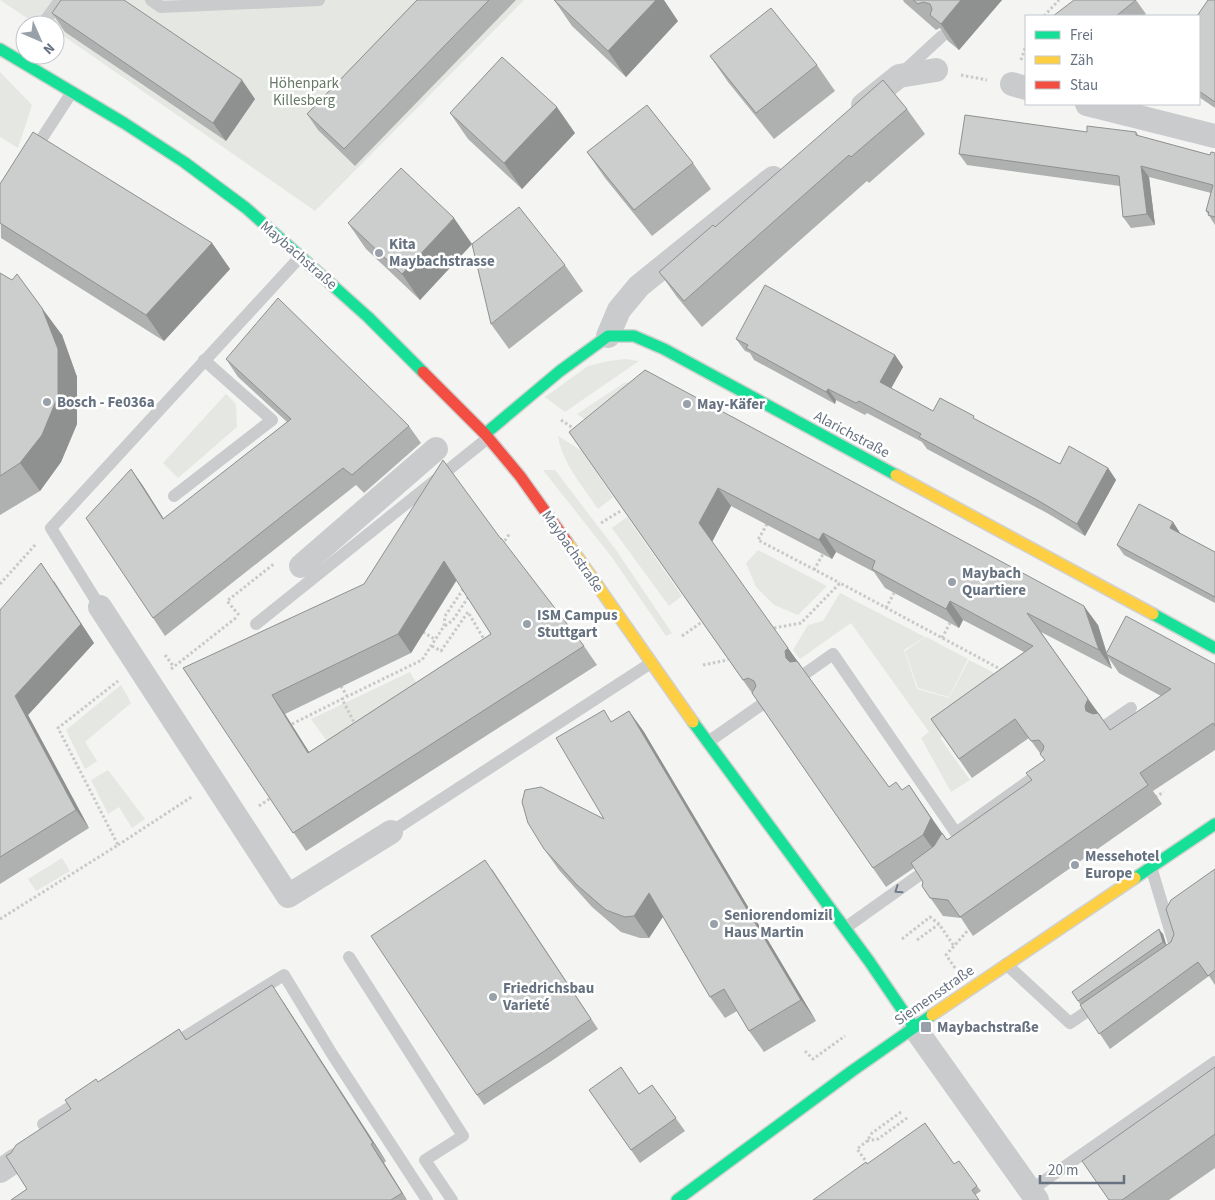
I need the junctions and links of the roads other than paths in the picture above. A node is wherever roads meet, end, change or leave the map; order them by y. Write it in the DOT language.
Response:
graph roads {
  1 [pos="60,0"];
  2 [pos="151,0"];
  3 [pos="319,0"];
  4 [pos="49,15"];
  5 [pos="942,36"];
  6 [pos="0,49"];
  7 [pos="936,70"];
  8 [pos="899,76"];
  9 [pos="72,92"];
  10 [pos="1091,105"];
  11 [pos="846,119"];
  12 [pos="1215,136"];
  13 [pos="29,159"];
  14 [pos="792,162"];
  15 [pos="301,256"];
  16 [pos="608,336"];
  17 [pos="204,360"];
  18 [pos="486,436"];
  19 [pos="436,449"];
  20 [pos="174,496"];
  21 [pos="301,566"];
  22 [pos="100,607"];
  23 [pos="256,624"];
  24 [pos="1215,648"];
  25 [pos="651,663"];
  26 [pos="806,673"];
  27 [pos="761,705"];
  28 [pos="1131,708"];
  29 [pos="1106,725"];
  30 [pos="708,742"];
  31 [pos="1049,766"];
  32 [pos="1215,824"];
  33 [pos="391,832"];
  34 [pos="956,833"];
  35 [pos="949,846"];
  36 [pos="942,859"];
  37 [pos="1151,868"];
  38 [pos="844,928"];
  39 [pos="349,956"];
  40 [pos="1168,956"];
  41 [pos="1006,964"];
  42 [pos="1111,995"];
  43 [pos="914,1027"];
  44 [pos="159,1052"];
  45 [pos="1215,1062"];
  46 [pos="93,1093"];
  47 [pos="43,1124"];
  48 [pos="1034,1195"];
  49 [pos="427,1200"];
  50 [pos="452,1200"];
  51 [pos="677,1200"];
  1 -- 4 [label="lane"];
  2 -- 3 [label="lane"];
  5 -- 8 [label="lane"];
  6 -- 9 [label="main road, Maybachstraße"];
  7 -- 8 [label="street"];
  8 -- 11 [label="street"];
  9 -- 13 [label="lane"];
  9 -- 15 [label="main road, Maybachstraße"];
  10 -- 12 [label="street"];
  14 -- 16 [label="street"];
  15 -- 17 [label="lane"];
  15 -- 18 [label="main road, Maybachstraße"];
  16 -- 18 [label="main road"];
  16 -- 24 [label="main road, Alarichstraße"];
  17 -- 20 [label="lane"];
  17 -- 22 [label="lane"];
  18 -- 23 [label="lane"];
  18 -- 25 [label="main road, Maybachstraße"];
  19 -- 21 [label="street"];
  22 -- 33 [label="street"];
  25 -- 30 [label="main road, Maybachstraße"];
  25 -- 33 [label="lane"];
  26 -- 34 [label="lane"];
  27 -- 30 [label="lane"];
  28 -- 29 [label="lane"];
  30 -- 38 [label="main road, Maybachstraße"];
  31 -- 34 [label="lane"];
  32 -- 37 [label="main road, Siemensstraße"];
  34 -- 35 [label="lane"];
  36 -- 38 [label="lane, one-way"];
  37 -- 40 [label="lane"];
  37 -- 41 [label="main road, Siemensstraße"];
  38 -- 43 [label="main road, Maybachstraße"];
  39 -- 50 [label="lane"];
  41 -- 42 [label="lane"];
  41 -- 43 [label="main road, Siemensstraße"];
  43 -- 48 [label="street, Maybachstraße"];
  43 -- 51 [label="main road, Siemensstraße"];
  44 -- 49 [label="lane"];
  45 -- 48 [label="lane"];
  46 -- 47 [label="lane"];
}
